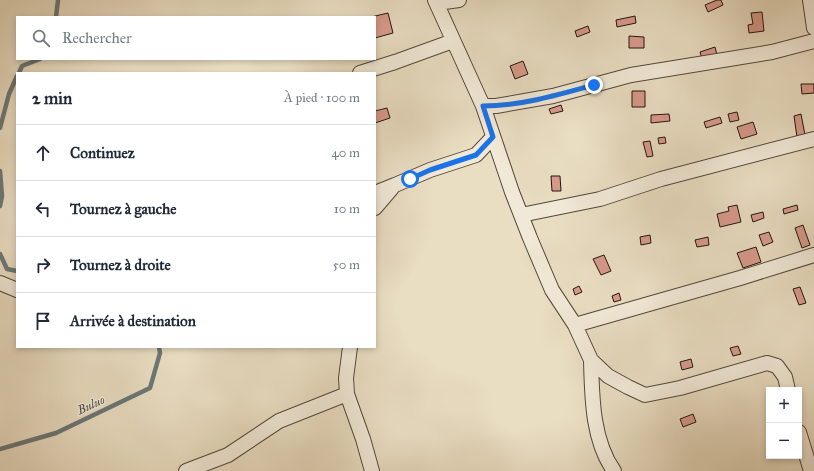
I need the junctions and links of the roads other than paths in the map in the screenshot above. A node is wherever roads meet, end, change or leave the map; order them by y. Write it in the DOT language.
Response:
graph roads {
  1 [pos="459,0"];
  2 [pos="810,0"];
  3 [pos="436,2"];
  4 [pos="814,28"];
  5 [pos="453,40"];
  6 [pos="814,41"];
  7 [pos="363,72"];
  8 [pos="483,106"];
  9 [pos="493,137"];
  10 [pos="814,139"];
  11 [pos="395,185"];
  12 [pos="376,193"];
  13 [pos="376,207"];
  14 [pos="521,215"];
  15 [pos="814,255"];
  16 [pos="0,283"];
  17 [pos="16,290"];
  18 [pos="575,325"];
  19 [pos="350,348"];
  20 [pos="591,360"];
  21 [pos="787,387"];
  22 [pos="347,394"];
  23 [pos="802,442"];
  24 [pos="186,471"];
  25 [pos="372,471"];
  26 [pos="614,471"];
  27 [pos="811,471"];
  1 -- 3 [label="street"];
  2 -- 4 [label="street"];
  3 -- 5 [label="street"];
  5 -- 7 [label="street"];
  5 -- 8 [label="street"];
  6 -- 8 [label="street"];
  8 -- 9 [label="street"];
  9 -- 11 [label="street"];
  9 -- 14 [label="street"];
  10 -- 14 [label="street"];
  11 -- 12 [label="street"];
  11 -- 13 [label="street"];
  14 -- 18 [label="street"];
  15 -- 18 [label="street"];
  16 -- 17 [label="street"];
  18 -- 20 [label="street"];
  19 -- 22 [label="street"];
  20 -- 21 [label="street"];
  20 -- 26 [label="street"];
  22 -- 24 [label="street"];
  22 -- 25 [label="street"];
  23 -- 27 [label="street"];
}
